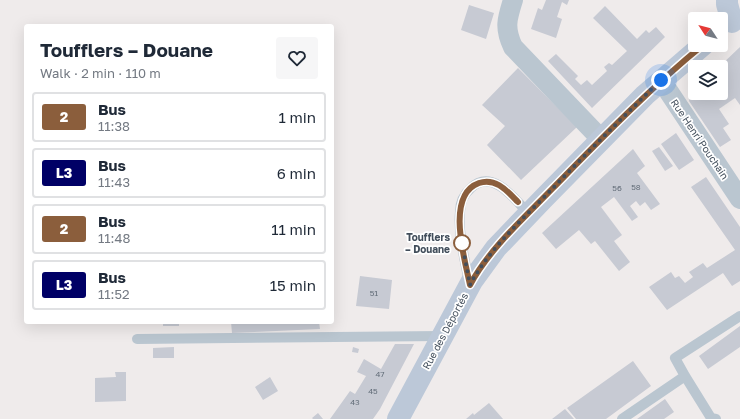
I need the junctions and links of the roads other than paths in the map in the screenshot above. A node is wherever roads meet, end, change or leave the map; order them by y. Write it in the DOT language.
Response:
graph roads {
  1 [pos="513,0"];
  2 [pos="727,0"];
  3 [pos="731,23"];
  4 [pos="695,52"];
  5 [pos="661,80"];
  6 [pos="601,139"];
  7 [pos="740,199"];
  8 [pos="528,213"];
  9 [pos="470,285"];
  10 [pos="740,316"];
  11 [pos="442,336"];
  12 [pos="137,339"];
  13 [pos="684,376"];
  14 [pos="398,419"];
  15 [pos="622,419"];
  16 [pos="716,419"];
  1 -- 6 [label="street"];
  2 -- 3 [label="main road"];
  4 -- 5 [label="main road, Rue des Déportés"];
  5 -- 6 [label="main road, Rue des Déportés"];
  5 -- 7 [label="street, Rue Henri Pouchain"];
  6 -- 8 [label="main road, Rue des Déportés"];
  8 -- 9 [label="main road, Rue des Déportés"];
  8 -- 9 [label="lane"];
  9 -- 11 [label="main road, Rue des Déportés"];
  10 -- 13 [label="lane"];
  11 -- 12 [label="lane"];
  11 -- 14 [label="main road, Rue des Déportés"];
  13 -- 15 [label="lane"];
  13 -- 16 [label="lane"];
}
